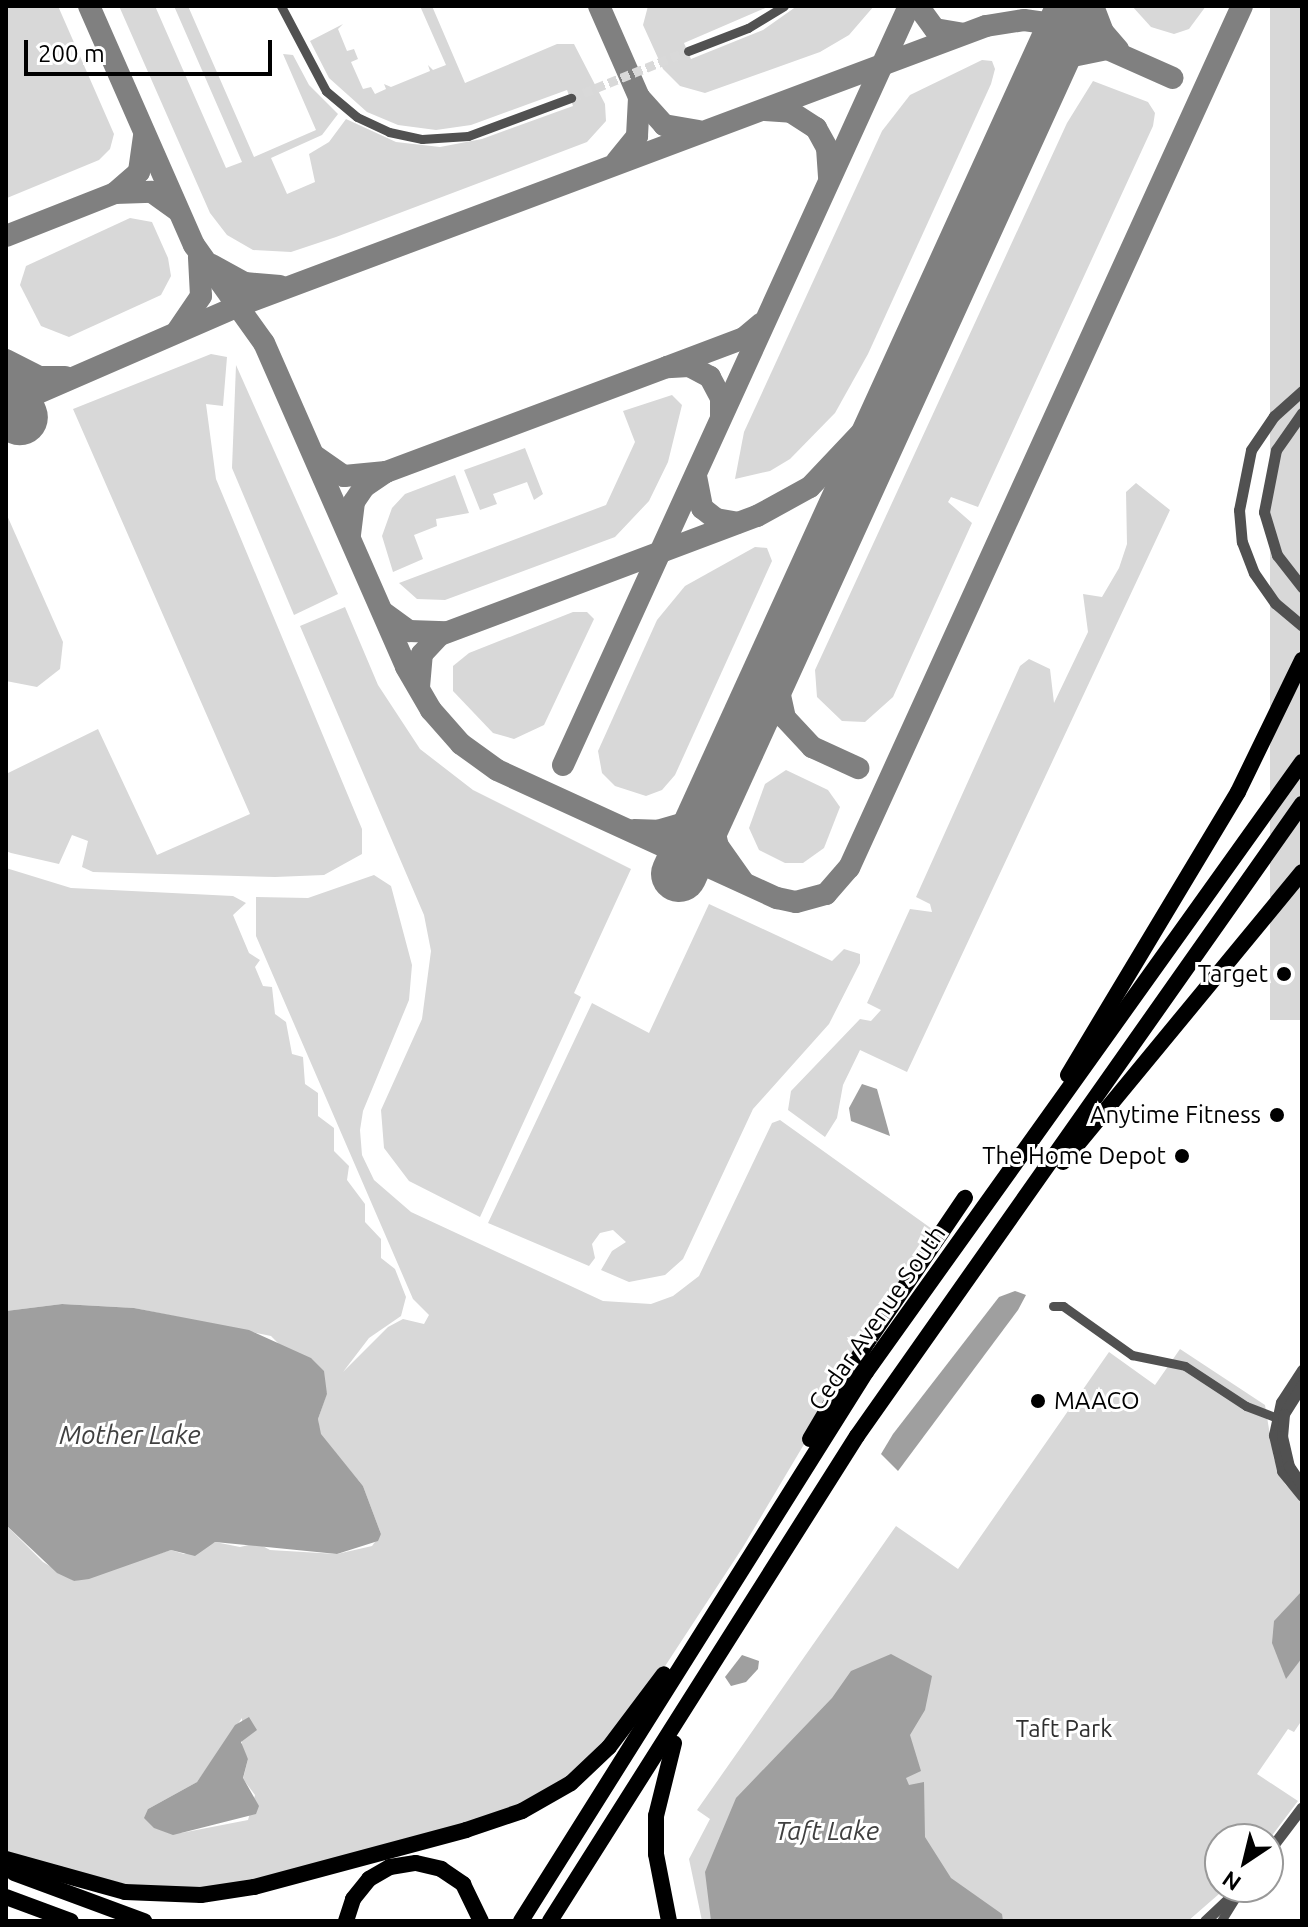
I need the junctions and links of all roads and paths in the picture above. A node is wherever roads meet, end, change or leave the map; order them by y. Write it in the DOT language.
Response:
graph roads {
  1 [pos="281,6"];
  2 [pos="784,6"];
  3 [pos="688,51"];
  4 [pos="571,98"];
  5 [pos="1302,391"];
  6 [pos="1302,413"];
  7 [pos="1302,587"];
  8 [pos="1302,626"];
  9 [pos="1302,660"];
  10 [pos="1302,762"];
  11 [pos="1302,804"];
  12 [pos="1302,872"];
  13 [pos="965,1198"];
  14 [pos="963,1238"];
  15 [pos="985,1255"];
  16 [pos="1053,1306"];
  17 [pos="1302,1370"];
  18 [pos="1302,1385"];
  19 [pos="1279,1419"];
  20 [pos="1302,1485"];
  21 [pos="1302,1496"];
  22 [pos="759,1538"];
  23 [pos="728,1589"];
  24 [pos="696,1696"];
  25 [pos="1301,1809"];
  26 [pos="1284,1831"];
  27 [pos="6,1859"];
  28 [pos="6,1870"];
  29 [pos="6,1898"];
  30 [pos="1224,1903"];
  31 [pos="1232,1903"];
  32 [pos="51,1921"];
  33 [pos="71,1921"];
  34 [pos="144,1921"];
  35 [pos="346,1921"];
  36 [pos="481,1921"];
  37 [pos="521,1921"];
  38 [pos="550,1921"];
  39 [pos="669,1921"];
  40 [pos="1205,1921"];
  41 [pos="1221,1921"];
  1 -- 4 [label="street"];
  2 -- 3 [label="street"];
  5 -- 8 [label="street"];
  6 -- 7 [label="street"];
  9 -- 14 [label="highway"];
  10 -- 14 [label="highway, Cedar Avenue South"];
  11 -- 15 [label="highway"];
  12 -- 15 [label="highway"];
  13 -- 22 [label="highway"];
  14 -- 22 [label="highway, Cedar Avenue South"];
  15 -- 24 [label="highway"];
  16 -- 19 [label="street"];
  17 -- 19 [label="street"];
  18 -- 19 [label="street"];
  19 -- 20 [label="street"];
  19 -- 21 [label="street"];
  22 -- 23 [label="highway, Cedar Avenue South"];
  23 -- 27 [label="highway"];
  23 -- 37 [label="highway, Cedar Avenue South"];
  24 -- 38 [label="highway"];
  24 -- 39 [label="highway"];
  25 -- 26 [label="street"];
  28 -- 34 [label="highway"];
  29 -- 32 [label="highway"];
  29 -- 33 [label="highway"];
  30 -- 40 [label="street"];
  31 -- 41 [label="street"];
  35 -- 36 [label="highway"];
}
